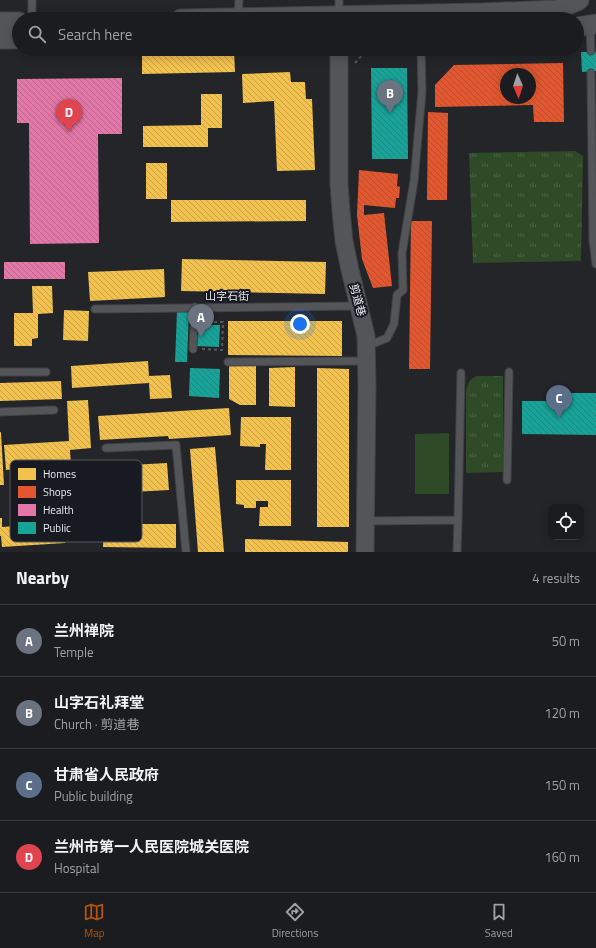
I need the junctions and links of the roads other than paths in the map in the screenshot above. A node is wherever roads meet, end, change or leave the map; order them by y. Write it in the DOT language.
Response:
graph roads {
  1 [pos="32,0"];
  2 [pos="579,0"];
  3 [pos="239,9"];
  4 [pos="32,12"];
  5 [pos="222,12"];
  6 [pos="339,12"];
  7 [pos="506,12"];
  8 [pos="0,22"];
  9 [pos="12,22"];
  10 [pos="588,26"];
  11 [pos="0,39"];
  12 [pos="12,39"];
  13 [pos="590,50"];
  14 [pos="339,56"];
  15 [pos="421,56"];
  16 [pos="591,73"];
  17 [pos="596,264"];
  18 [pos="359,306"];
  19 [pos="195,307"];
  20 [pos="95,309"];
  21 [pos="193,349"];
  22 [pos="367,354"];
  23 [pos="228,362"];
  24 [pos="0,372"];
  25 [pos="46,372"];
  26 [pos="509,372"];
  27 [pos="461,373"];
  28 [pos="54,410"];
  29 [pos="0,412"];
  30 [pos="106,448"];
  31 [pos="507,480"];
  32 [pos="458,520"];
  33 [pos="365,521"];
  34 [pos="186,552"];
  35 [pos="365,552"];
  36 [pos="457,552"];
  1 -- 4 [label="lane"];
  2 -- 7 [label="main road"];
  3 -- 5 [label="main road"];
  3 -- 6 [label="main road"];
  8 -- 9 [label="main road"];
  10 -- 13 [label="lane"];
  11 -- 12 [label="main road"];
  14 -- 18 [label="street, 剪道巷"];
  15 -- 22 [label="lane"];
  16 -- 17 [label="lane"];
  18 -- 19 [label="lane, 山字石街"];
  18 -- 22 [label="street, 剪道巷"];
  19 -- 20 [label="lane, 山字石街"];
  19 -- 21 [label="lane"];
  22 -- 23 [label="lane"];
  22 -- 33 [label="street, 剪道巷"];
  24 -- 25 [label="lane"];
  26 -- 31 [label="lane"];
  27 -- 32 [label="lane"];
  28 -- 29 [label="lane"];
  30 -- 34 [label="lane"];
  32 -- 33 [label="lane"];
  32 -- 36 [label="lane"];
  33 -- 35 [label="street, 剪道巷"];
}
